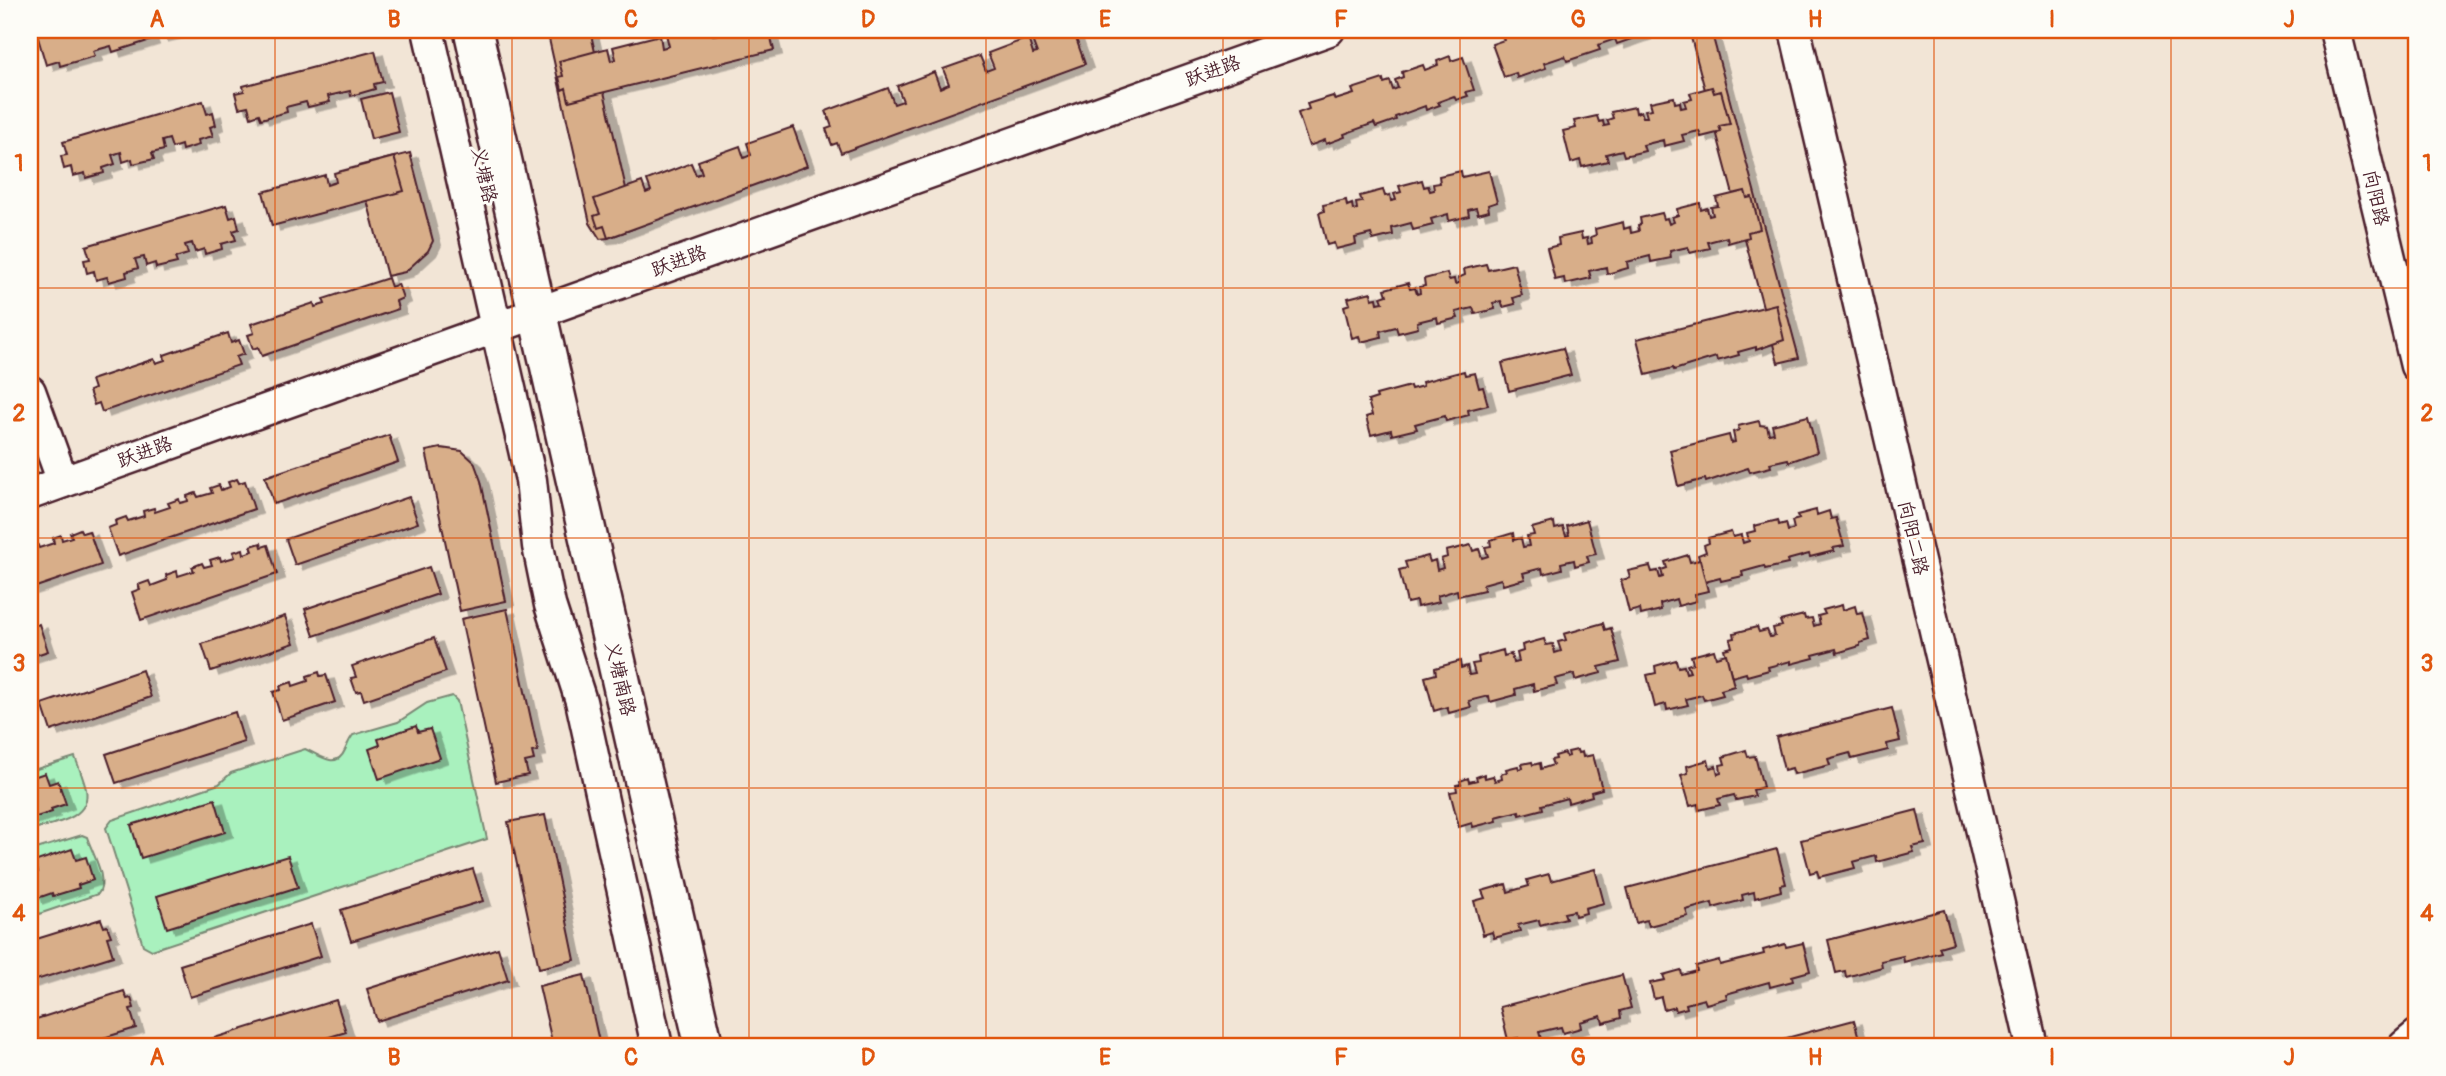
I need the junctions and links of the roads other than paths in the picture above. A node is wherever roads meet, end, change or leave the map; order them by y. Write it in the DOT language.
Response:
graph roads {
  1 [pos="428,30"];
  2 [pos="451,30"];
  3 [pos="473,30"];
  4 [pos="1329,30"];
  5 [pos="1795,30"];
  6 [pos="2335,30"];
  7 [pos="516,319"];
  8 [pos="2416,366"];
  9 [pos="30,391"];
  10 [pos="63,482"];
  11 [pos="30,494"];
  12 [pos="2416,1036"];
  13 [pos="657,1046"];
  14 [pos="681,1046"];
  15 [pos="704,1046"];
  16 [pos="2032,1046"];
  17 [pos="2404,1046"];
  1 -- 7 [label="street"];
  2 -- 7 [label="main road, 义塘路"];
  3 -- 7 [label="main road, 义塘路"];
  4 -- 7 [label="street, 跃进路"];
  5 -- 16 [label="street, 向阳二路"];
  6 -- 8 [label="street, 向阳路"];
  7 -- 10 [label="street, 跃进路"];
  7 -- 13 [label="street"];
  7 -- 14 [label="main road, 义塘南路"];
  7 -- 15 [label="main road, 义塘南路"];
  9 -- 10 [label="street"];
  10 -- 11 [label="street, 跃进路"];
  12 -- 17 [label="street"];
}
